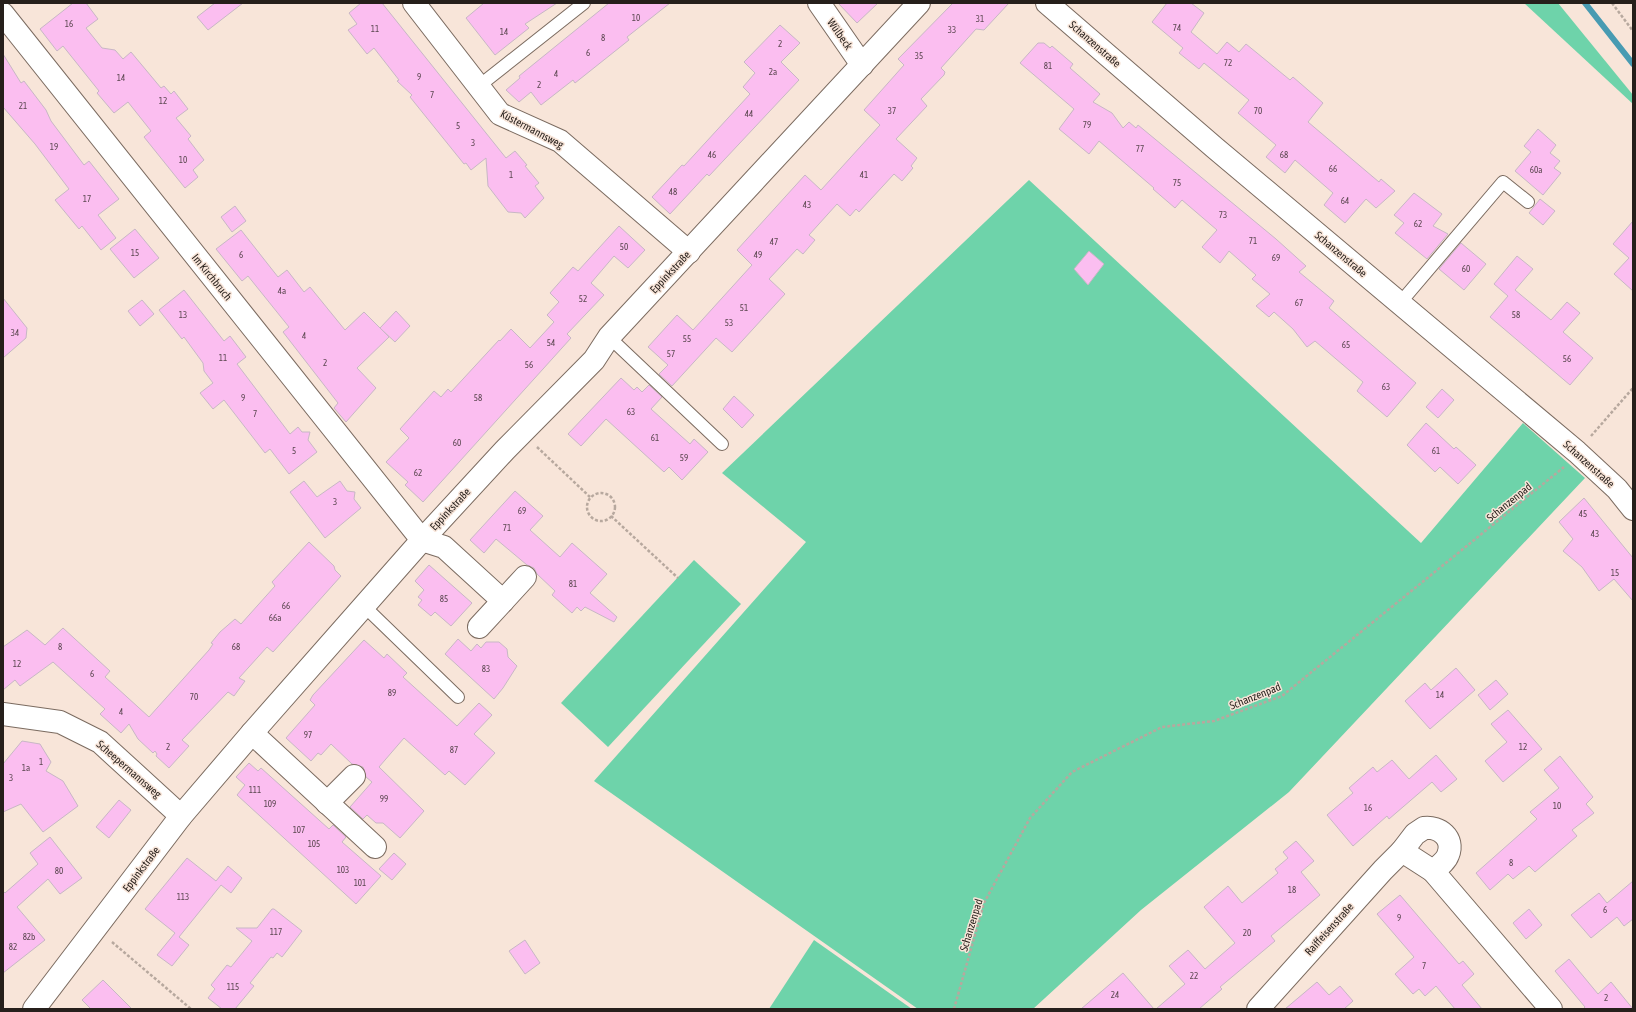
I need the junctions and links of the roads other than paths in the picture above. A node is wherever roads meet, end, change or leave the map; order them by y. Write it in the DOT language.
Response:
graph roads {
  1 [pos="414,3"];
  2 [pos="584,3"];
  3 [pos="819,3"];
  4 [pos="919,3"];
  5 [pos="1046,3"];
  6 [pos="3,14"];
  7 [pos="862,65"];
  8 [pos="479,86"];
  9 [pos="1528,202"];
  10 [pos="689,252"];
  11 [pos="1400,303"];
  12 [pos="609,337"];
  13 [pos="722,444"];
  14 [pos="1633,509"];
  15 [pos="422,540"];
  16 [pos="525,577"];
  17 [pos="503,601"];
  18 [pos="364,606"];
  19 [pos="478,627"];
  20 [pos="458,697"];
  21 [pos="3,714"];
  22 [pos="252,732"];
  23 [pos="354,776"];
  24 [pos="327,803"];
  25 [pos="181,816"];
  26 [pos="374,847"];
  27 [pos="1402,851"];
  28 [pos="1433,871"];
  29 [pos="34,1009"];
  30 [pos="1258,1009"];
  31 [pos="1551,1009"];
  1 -- 8 [label="street, Küstermannsweg"];
  2 -- 8 [label="lane"];
  3 -- 7 [label="street, Wülbeck"];
  4 -- 7 [label="street, Eppinkstraße"];
  5 -- 11 [label="street, Schanzenstraße"];
  6 -- 15 [label="street, Im Kirchbruch"];
  7 -- 10 [label="street, Eppinkstraße"];
  8 -- 10 [label="street, Küstermannsweg"];
  9 -- 11 [label="lane"];
  10 -- 12 [label="street, Eppinkstraße"];
  11 -- 14 [label="street, Schanzenstraße"];
  12 -- 13 [label="lane"];
  12 -- 15 [label="street, Eppinkstraße"];
  15 -- 17 [label="street, Eppinkstraße"];
  15 -- 18 [label="street, Eppinkstraße"];
  16 -- 17 [label="street"];
  17 -- 19 [label="street"];
  18 -- 20 [label="lane"];
  18 -- 22 [label="street, Eppinkstraße"];
  21 -- 25 [label="street, Scheepermannsweg"];
  22 -- 24 [label="street"];
  22 -- 25 [label="street, Eppinkstraße"];
  23 -- 24 [label="street"];
  24 -- 26 [label="street"];
  25 -- 29 [label="street, Eppinkstraße"];
  27 -- 28 [label="street"];
  27 -- 28 [label="street, Raiffeisenstraße"];
  27 -- 30 [label="street, Raiffeisenstraße"];
  28 -- 31 [label="street"];
}
